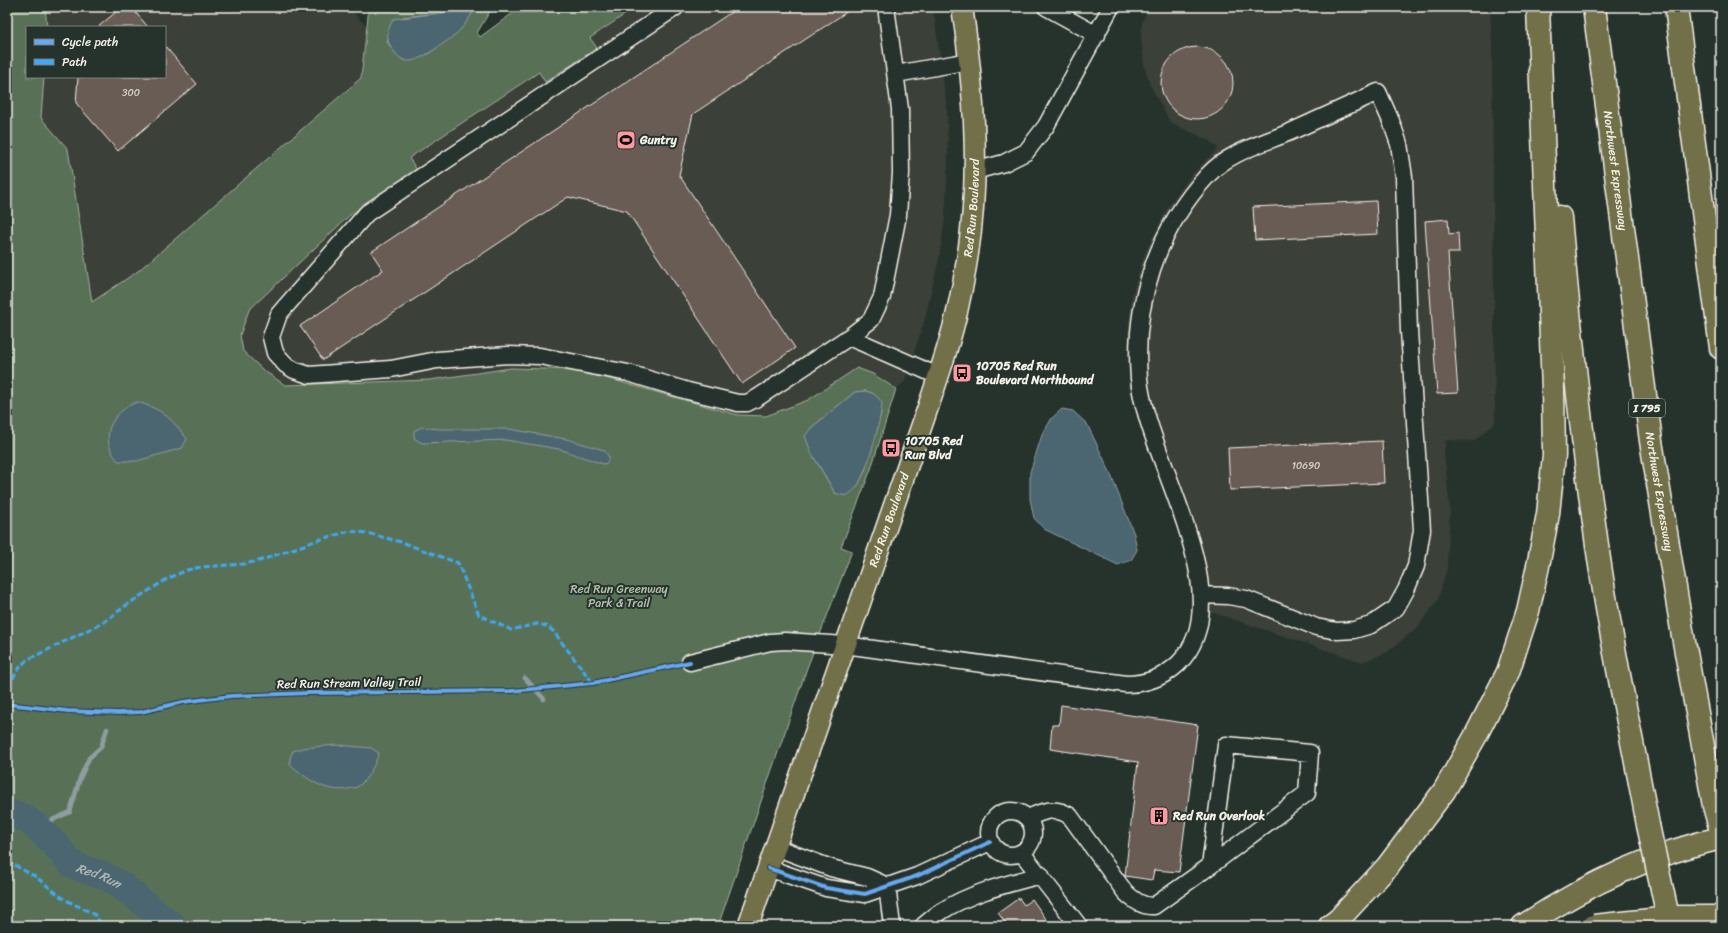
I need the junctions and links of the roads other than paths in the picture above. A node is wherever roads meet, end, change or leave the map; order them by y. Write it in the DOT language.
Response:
graph roads {
  1 [pos="676,7"];
  2 [pos="886,7"];
  3 [pos="962,7"];
  4 [pos="1046,7"];
  5 [pos="1111,7"];
  6 [pos="1538,7"];
  7 [pos="1542,7"];
  8 [pos="1594,7"];
  9 [pos="1676,7"];
  10 [pos="1097,35"];
  11 [pos="970,61"];
  12 [pos="896,74"];
  13 [pos="975,171"];
  14 [pos="849,338"];
  15 [pos="1721,348"];
  16 [pos="938,376"];
  17 [pos="1201,595"];
  18 [pos="845,645"];
  19 [pos="690,662"];
  20 [pos="1028,818"];
  21 [pos="1721,831"];
  22 [pos="1721,838"];
  23 [pos="990,842"];
  24 [pos="775,847"];
  25 [pos="1022,853"];
  26 [pos="1210,866"];
  27 [pos="768,868"];
  28 [pos="1041,875"];
  29 [pos="887,886"];
  30 [pos="1721,917"];
  31 [pos="748,926"];
  32 [pos="892,926"];
  33 [pos="923,926"];
  34 [pos="1079,926"];
  35 [pos="1330,926"];
  36 [pos="1523,926"];
  37 [pos="1594,926"];
  38 [pos="1670,926"];
  1 -- 14 [label="street"];
  2 -- 12 [label="street"];
  3 -- 11 [label="main road, Red Run Boulevard"];
  4 -- 10 [label="street"];
  5 -- 10 [label="street"];
  6 -- 35 [label="highway"];
  7 -- 38 [label="highway, bridge"];
  8 -- 21 [label="highway, Northwest Expressway / I 795"];
  9 -- 15 [label="highway"];
  10 -- 13 [label="street"];
  11 -- 12 [label="street"];
  11 -- 13 [label="main road, Red Run Boulevard"];
  12 -- 14 [label="street"];
  13 -- 16 [label="main road, Red Run Boulevard"];
  14 -- 16 [label="street"];
  16 -- 18 [label="main road, Red Run Boulevard"];
  17 -- 17 [label="street"];
  17 -- 18 [label="street"];
  18 -- 19 [label="street"];
  18 -- 24 [label="main road, Red Run Boulevard"];
  20 -- 23 [label="street"];
  20 -- 25 [label="street"];
  20 -- 26 [label="street"];
  22 -- 36 [label="highway"];
  23 -- 25 [label="street"];
  23 -- 29 [label="street"];
  24 -- 27 [label="main road, Red Run Boulevard"];
  24 -- 29 [label="street"];
  25 -- 28 [label="street"];
  26 -- 26 [label="street"];
  27 -- 29 [label="street"];
  27 -- 31 [label="main road, Red Run Boulevard"];
  28 -- 33 [label="street"];
  28 -- 34 [label="street"];
  29 -- 32 [label="street"];
  30 -- 37 [label="highway, bridge"];
}
